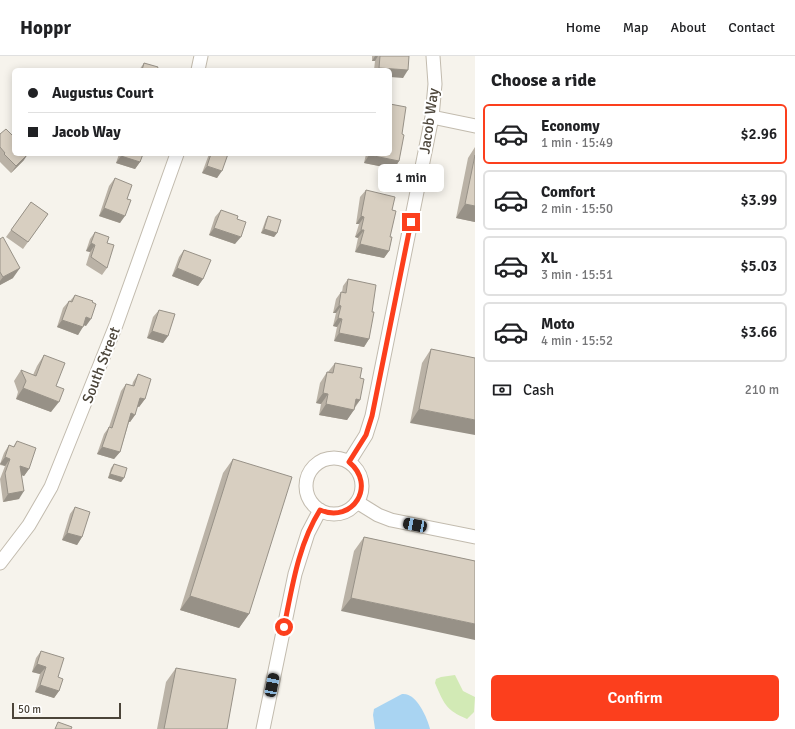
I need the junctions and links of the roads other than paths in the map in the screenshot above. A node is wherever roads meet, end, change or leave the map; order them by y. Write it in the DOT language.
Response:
graph roads {
  1 [pos="201,56"];
  2 [pos="433,56"];
  3 [pos="198,68"];
  4 [pos="432,117"];
  5 [pos="475,126"];
  6 [pos="176,156"];
  7 [pos="349,462"];
  8 [pos="357,502"];
  9 [pos="320,510"];
  10 [pos="475,537"];
  11 [pos="0,563"];
  12 [pos="263,729"];
  1 -- 3 [label="street"];
  2 -- 4 [label="street, Jacob Way"];
  4 -- 5 [label="street"];
  4 -- 7 [label="street, Jacob Way"];
  6 -- 11 [label="street, South Street"];
  7 -- 8 [label="street"];
  7 -- 9 [label="street"];
  8 -- 9 [label="street"];
  8 -- 10 [label="street"];
  9 -- 12 [label="street"];
}
